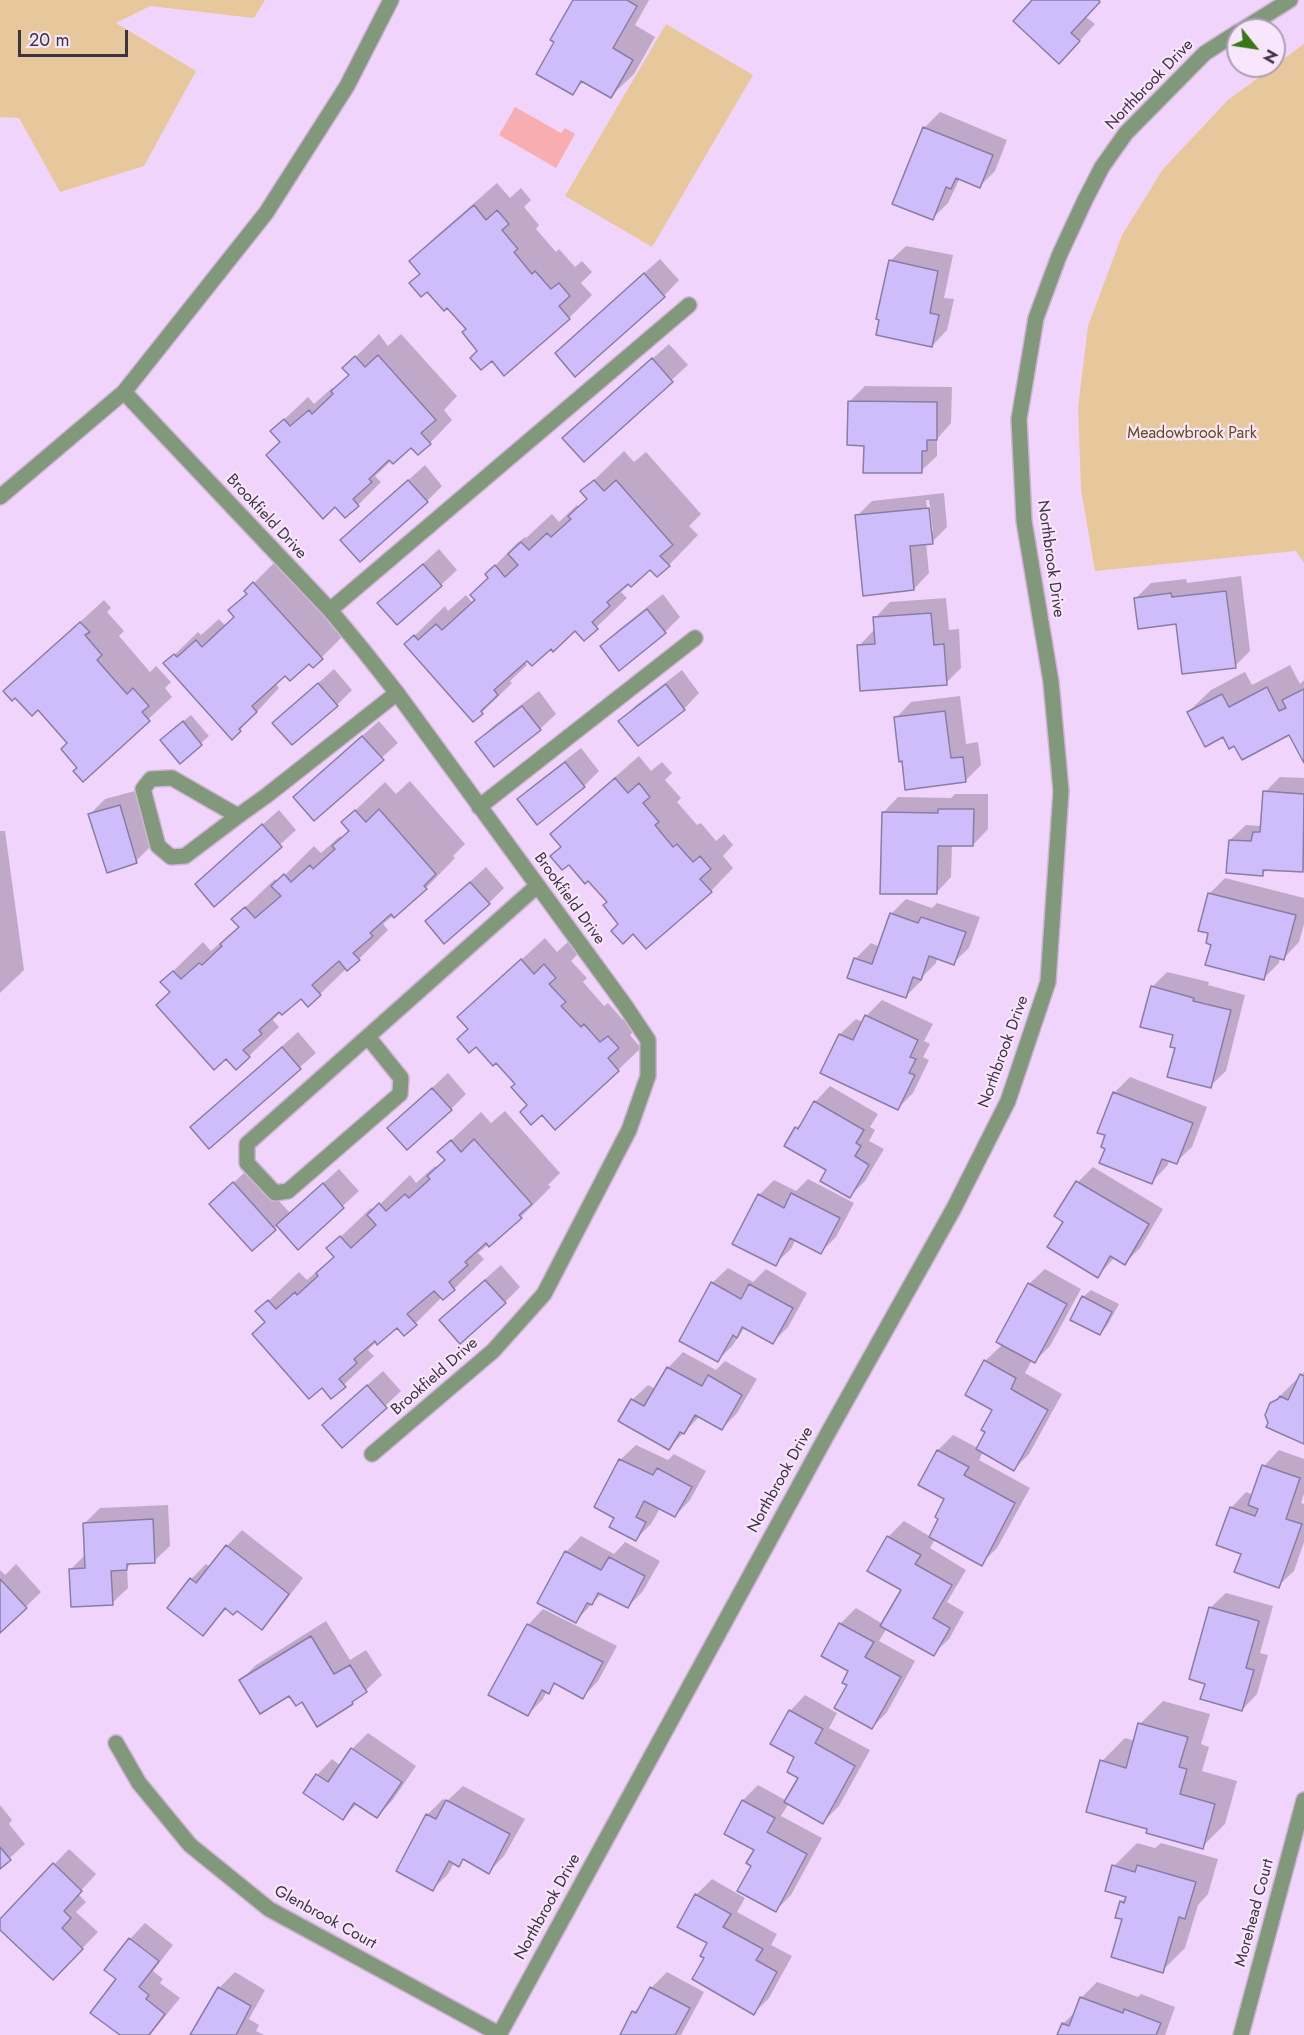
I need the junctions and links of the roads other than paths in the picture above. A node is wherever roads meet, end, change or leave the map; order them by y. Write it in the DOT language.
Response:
graph roads {
  1 [pos="391,0"];
  2 [pos="1290,0"];
  3 [pos="1261,18"];
  4 [pos="1226,40"];
  5 [pos="688,305"];
  6 [pos="124,392"];
  7 [pos="0,496"];
  8 [pos="330,610"];
  9 [pos="695,638"];
  10 [pos="397,693"];
  11 [pos="479,807"];
  12 [pos="238,816"];
  13 [pos="537,885"];
  14 [pos="368,1037"];
  15 [pos="372,1454"];
  16 [pos="117,1743"];
  17 [pos="1304,1800"];
  18 [pos="499,2034"];
  19 [pos="1241,2035"];
  1 -- 6 [label="street"];
  2 -- 3 [label="street, Northbrook Drive"];
  4 -- 18 [label="street, Northbrook Drive"];
  5 -- 8 [label="street"];
  6 -- 7 [label="street"];
  6 -- 8 [label="street, Brookfield Drive"];
  8 -- 10 [label="street, Brookfield Drive"];
  9 -- 11 [label="street"];
  10 -- 11 [label="street, Brookfield Drive"];
  10 -- 12 [label="street"];
  11 -- 13 [label="street, Brookfield Drive"];
  12 -- 12 [label="street"];
  13 -- 14 [label="street"];
  13 -- 15 [label="street, Brookfield Drive"];
  14 -- 14 [label="street"];
  16 -- 18 [label="street, Glenbrook Court"];
  17 -- 19 [label="street, Morehead Court"];
}
